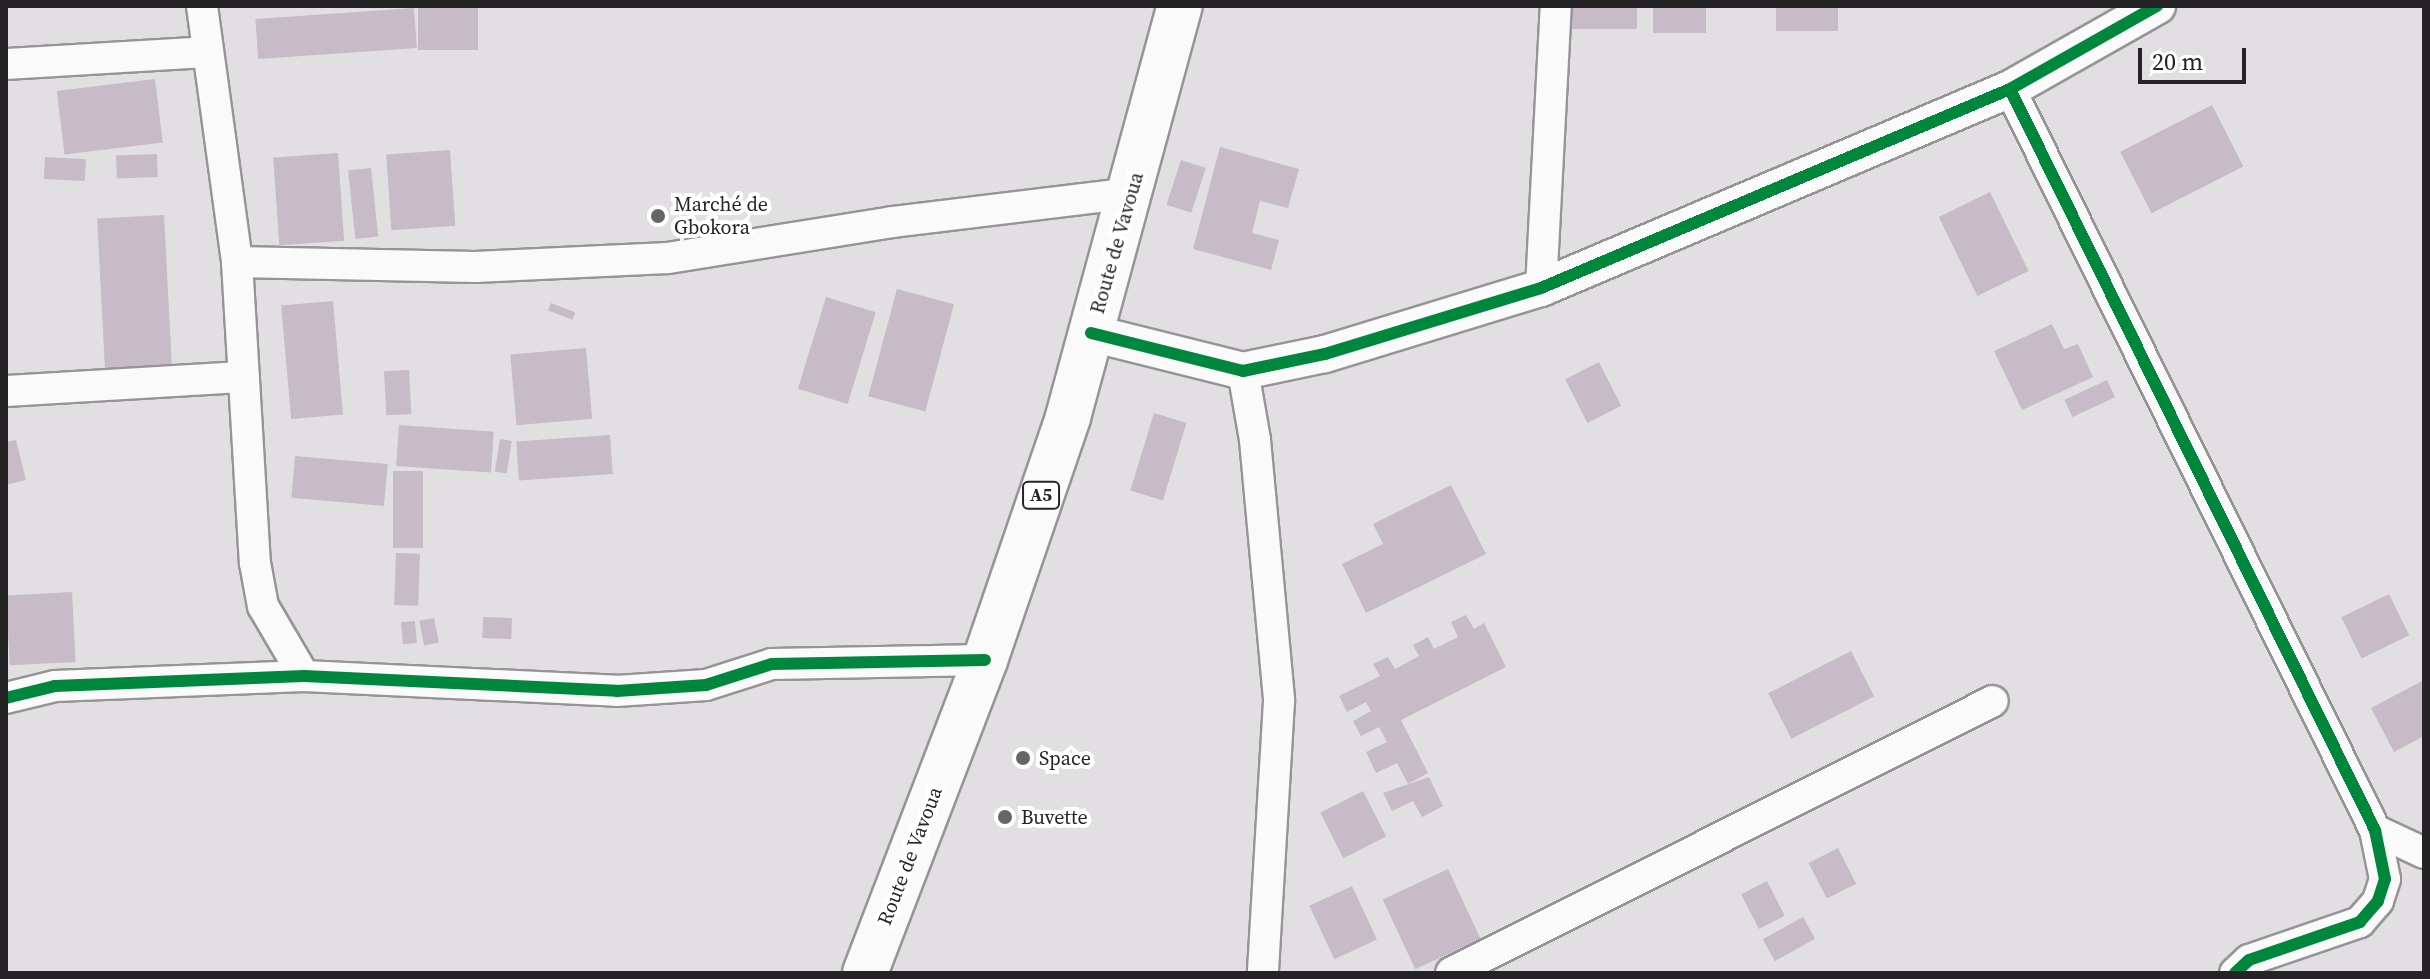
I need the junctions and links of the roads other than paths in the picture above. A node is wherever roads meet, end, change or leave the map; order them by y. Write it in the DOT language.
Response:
graph roads {
  1 [pos="202,6"];
  2 [pos="1180,6"];
  3 [pos="1556,6"];
  4 [pos="2157,6"];
  5 [pos="208,52"];
  6 [pos="6,64"];
  7 [pos="2010,89"];
  8 [pos="1132,193"];
  9 [pos="237,262"];
  10 [pos="1541,288"];
  11 [pos="1091,333"];
  12 [pos="1243,371"];
  13 [pos="244,377"];
  14 [pos="6,391"];
  15 [pos="985,660"];
  16 [pos="304,676"];
  17 [pos="6,698"];
  18 [pos="1993,701"];
  19 [pos="2375,830"];
  20 [pos="2424,853"];
  21 [pos="865,973"];
  22 [pos="1263,973"];
  23 [pos="1451,973"];
  24 [pos="2235,973"];
  1 -- 5 [label="street"];
  2 -- 8 [label="main road, Route de Vavoua / A5"];
  3 -- 10 [label="street"];
  4 -- 7 [label="street"];
  5 -- 6 [label="street"];
  5 -- 9 [label="street"];
  7 -- 10 [label="street"];
  7 -- 19 [label="street"];
  8 -- 9 [label="street"];
  8 -- 11 [label="main road, Route de Vavoua / A5"];
  9 -- 13 [label="street"];
  10 -- 12 [label="street"];
  11 -- 12 [label="street"];
  11 -- 15 [label="main road, Route de Vavoua / A5"];
  12 -- 22 [label="street"];
  13 -- 14 [label="street"];
  13 -- 16 [label="street"];
  15 -- 16 [label="street"];
  15 -- 21 [label="main road, Route de Vavoua / A5"];
  16 -- 17 [label="street"];
  18 -- 23 [label="street"];
  19 -- 20 [label="street"];
  19 -- 24 [label="street"];
}
